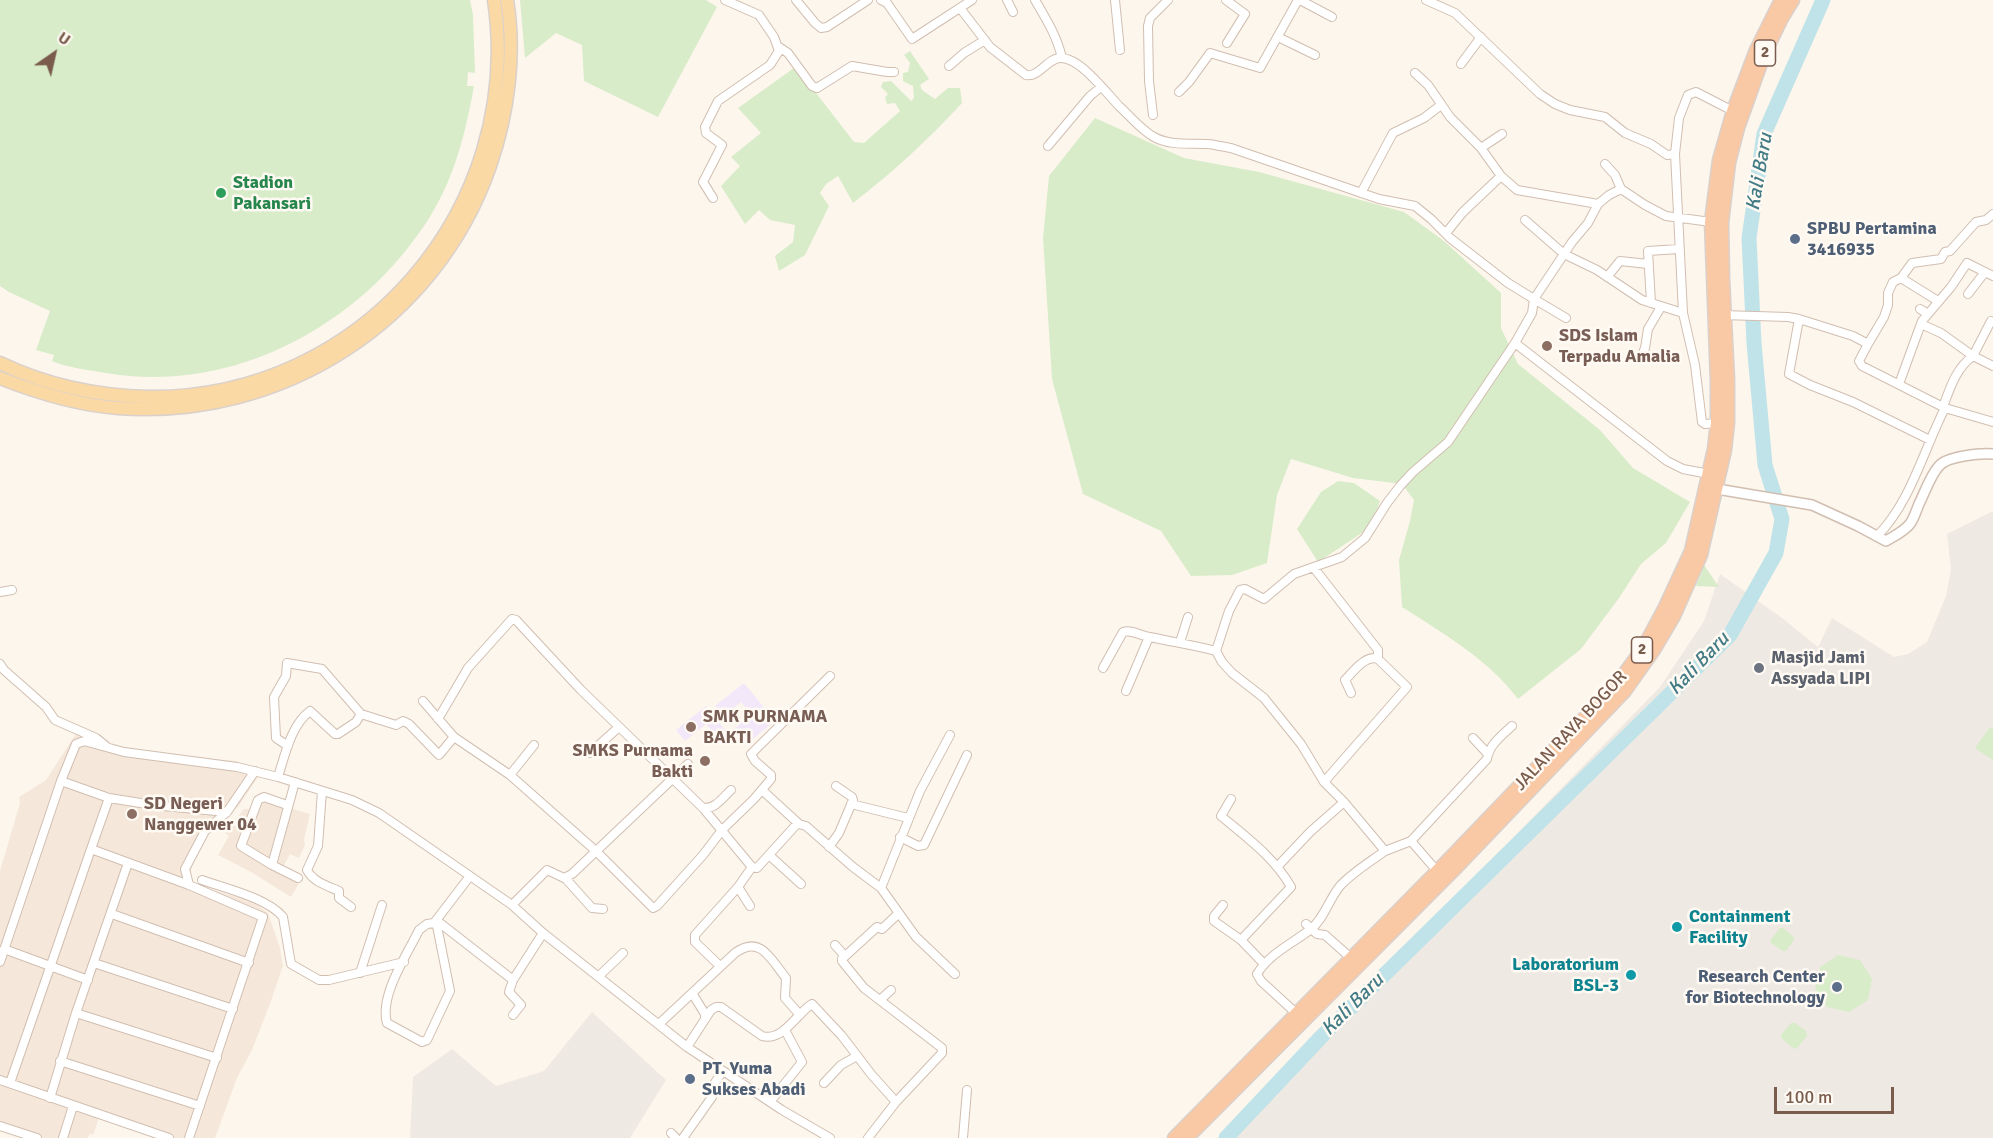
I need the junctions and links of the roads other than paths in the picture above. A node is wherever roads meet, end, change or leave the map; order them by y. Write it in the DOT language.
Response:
graph roads {
  1 [pos="494,0"];
  2 [pos="507,0"];
  3 [pos="726,0"];
  4 [pos="796,0"];
  5 [pos="868,0"];
  6 [pos="881,0"];
  7 [pos="972,0"];
  8 [pos="1007,0"];
  9 [pos="1035,0"];
  10 [pos="1115,0"];
  11 [pos="1168,0"];
  12 [pos="1299,0"];
  13 [pos="1426,0"];
  14 [pos="1781,0"];
  15 [pos="1793,0"];
  16 [pos="1229,1"];
  17 [pos="960,8"];
  18 [pos="1013,12"];
  19 [pos="1332,17"];
  20 [pos="1278,37"];
  21 [pos="1481,37"];
  22 [pos="985,40"];
  23 [pos="1227,43"];
  24 [pos="779,47"];
  25 [pos="1120,50"];
  26 [pos="1315,55"];
  27 [pos="1062,58"];
  28 [pos="1461,64"];
  29 [pos="949,66"];
  30 [pos="894,72"];
  31 [pos="1415,74"];
  32 [pos="1101,87"];
  33 [pos="1179,92"];
  34 [pos="1441,105"];
  35 [pos="1733,111"];
  36 [pos="1153,115"];
  37 [pos="1733,126"];
  38 [pos="1502,134"];
  39 [pos="1048,146"];
  40 [pos="1481,148"];
  41 [pos="1676,154"];
  42 [pos="1605,164"];
  43 [pos="1501,176"];
  44 [pos="1622,189"];
  45 [pos="1361,193"];
  46 [pos="713,198"];
  47 [pos="1598,204"];
  48 [pos="1993,214"];
  49 [pos="1678,216"];
  50 [pos="1524,220"];
  51 [pos="1711,222"];
  52 [pos="1446,233"];
  53 [pos="1679,249"];
  54 [pos="1564,254"];
  55 [pos="1648,264"];
  56 [pos="1985,272"];
  57 [pos="1993,276"];
  58 [pos="1607,277"];
  59 [pos="1901,278"];
  60 [pos="1968,294"];
  61 [pos="1534,299"];
  62 [pos="1938,301"];
  63 [pos="1651,303"];
  64 [pos="1660,307"];
  65 [pos="1683,313"];
  66 [pos="1726,315"];
  67 [pos="1566,318"];
  68 [pos="1799,319"];
  69 [pos="1991,321"];
  70 [pos="1921,324"];
  71 [pos="1515,344"];
  72 [pos="1868,344"];
  73 [pos="1642,354"];
  74 [pos="1973,356"];
  75 [pos="0,363"];
  76 [pos="1993,366"];
  77 [pos="0,378"];
  78 [pos="1899,384"];
  79 [pos="1945,408"];
  80 [pos="1993,422"];
  81 [pos="1717,423"];
  82 [pos="1930,440"];
  83 [pos="1993,454"];
  84 [pos="1710,474"];
  85 [pos="1718,489"];
  86 [pos="1877,536"];
  87 [pos="1314,568"];
  88 [pos="12,590"];
  89 [pos="0,592"];
  90 [pos="1188,617"];
  91 [pos="1149,637"];
  92 [pos="1180,642"];
  93 [pos="1216,651"];
  94 [pos="1378,659"];
  95 [pos="2,667"];
  96 [pos="1103,668"];
  97 [pos="830,676"];
  98 [pos="1126,691"];
  99 [pos="1352,693"];
  100 [pos="423,701"];
  101 [pos="361,714"];
  102 [pos="438,719"];
  103 [pos="1512,726"];
  104 [pos="619,727"];
  105 [pos="950,735"];
  106 [pos="454,737"];
  107 [pos="1473,738"];
  108 [pos="534,745"];
  109 [pos="288,746"];
  110 [pos="107,747"];
  111 [pos="590,753"];
  112 [pos="1488,754"];
  113 [pos="967,755"];
  114 [pos="688,764"];
  115 [pos="255,771"];
  116 [pos="510,775"];
  117 [pos="278,777"];
  118 [pos="673,778"];
  119 [pos="62,781"];
  120 [pos="295,782"];
  121 [pos="1324,782"];
  122 [pos="836,786"];
  123 [pos="731,790"];
  124 [pos="762,790"];
  125 [pos="322,791"];
  126 [pos="109,798"];
  127 [pos="1231,799"];
  128 [pos="1344,802"];
  129 [pos="851,804"];
  130 [pos="287,806"];
  131 [pos="703,808"];
  132 [pos="227,812"];
  133 [pos="908,818"];
  134 [pos="799,824"];
  135 [pos="722,830"];
  136 [pos="900,837"];
  137 [pos="1410,841"];
  138 [pos="829,847"];
  139 [pos="91,849"];
  140 [pos="1385,851"];
  141 [pos="597,852"];
  142 [pos="769,855"];
  143 [pos="128,863"];
  144 [pos="272,865"];
  145 [pos="1451,865"];
  146 [pos="752,867"];
  147 [pos="1277,867"];
  148 [pos="185,868"];
  149 [pos="1437,871"];
  150 [pos="470,876"];
  151 [pos="168,877"];
  152 [pos="298,878"];
  153 [pos="566,879"];
  154 [pos="202,880"];
  155 [pos="801,884"];
  156 [pos="189,885"];
  157 [pos="738,887"];
  158 [pos="881,888"];
  159 [pos="382,905"];
  160 [pos="512,905"];
  161 [pos="1223,905"];
  162 [pos="750,906"];
  163 [pos="351,907"];
  164 [pos="603,909"];
  165 [pos="898,913"];
  166 [pos="112,914"];
  167 [pos="435,922"];
  168 [pos="1309,927"];
  169 [pos="543,933"];
  170 [pos="1241,940"];
  171 [pos="3,943"];
  172 [pos="835,945"];
  173 [pos="623,953"];
  174 [pos="1351,958"];
  175 [pos="841,960"];
  176 [pos="0,962"];
  177 [pos="404,962"];
  178 [pos="94,963"];
  179 [pos="249,963"];
  180 [pos="1264,964"];
  181 [pos="51,966"];
  182 [pos="720,966"];
  183 [pos="360,973"];
  184 [pos="955,974"];
  185 [pos="599,976"];
  186 [pos="88,980"];
  187 [pos="513,980"];
  188 [pos="891,990"];
  189 [pos="692,993"];
  190 [pos="880,1000"];
  191 [pos="233,1009"];
  192 [pos="76,1013"];
  193 [pos="1297,1014"];
  194 [pos="513,1015"];
  195 [pos="800,1015"];
  196 [pos="705,1019"];
  197 [pos="659,1024"];
  198 [pos="784,1030"];
  199 [pos="687,1047"];
  200 [pos="857,1056"];
  201 [pos="217,1058"];
  202 [pos="60,1061"];
  203 [pos="723,1071"];
  204 [pos="0,1080"];
  205 [pos="10,1083"];
  206 [pos="824,1083"];
  207 [pos="967,1090"];
  208 [pos="50,1098"];
  209 [pos="770,1102"];
  210 [pos="896,1102"];
  211 [pos="73,1106"];
  212 [pos="200,1106"];
  213 [pos="0,1125"];
  214 [pos="825,1137"];
  215 [pos="37,1138"];
  216 [pos="63,1138"];
  217 [pos="167,1138"];
  218 [pos="189,1138"];
  219 [pos="683,1138"];
  220 [pos="868,1138"];
  221 [pos="963,1138"];
  222 [pos="1174,1138"];
  223 [pos="1187,1138"];
  1 -- 75 [label="main road"];
  2 -- 77 [label="main road"];
  3 -- 24 [label="street"];
  4 -- 5 [label="street"];
  6 -- 17 [label="street"];
  7 -- 17 [label="street"];
  8 -- 18 [label="street"];
  9 -- 27 [label="street"];
  10 -- 25 [label="street"];
  11 -- 36 [label="street"];
  12 -- 19 [label="street"];
  12 -- 20 [label="street"];
  13 -- 21 [label="street"];
  14 -- 35 [label="highway, JALAN RAYA BOGOR / 2"];
  15 -- 37 [label="highway, JALAN RAYA BOGOR / 2"];
  16 -- 23 [label="street"];
  17 -- 22 [label="street"];
  20 -- 26 [label="street"];
  20 -- 33 [label="street"];
  21 -- 28 [label="street"];
  21 -- 41 [label="street"];
  22 -- 27 [label="street"];
  22 -- 29 [label="street"];
  24 -- 30 [label="street"];
  24 -- 46 [label="street"];
  27 -- 32 [label="street"];
  31 -- 34 [label="street"];
  32 -- 39 [label="street"];
  32 -- 45 [label="street"];
  34 -- 40 [label="street"];
  34 -- 45 [label="street"];
  35 -- 37 [label="highway, JALAN RAYA BOGOR / 2"];
  35 -- 41 [label="street"];
  37 -- 51 [label="highway, JALAN RAYA BOGOR / 2"];
  37 -- 66 [label="highway, JALAN RAYA BOGOR / 2"];
  38 -- 40 [label="street"];
  40 -- 43 [label="street"];
  41 -- 49 [label="street"];
  42 -- 44 [label="street"];
  43 -- 47 [label="street"];
  43 -- 52 [label="street"];
  44 -- 47 [label="street"];
  44 -- 49 [label="street"];
  45 -- 52 [label="street"];
  47 -- 54 [label="street"];
  48 -- 59 [label="street"];
  49 -- 51 [label="street"];
  49 -- 53 [label="street"];
  50 -- 54 [label="street"];
  51 -- 66 [label="highway, JALAN RAYA BOGOR / 2"];
  52 -- 61 [label="street"];
  53 -- 55 [label="street"];
  53 -- 65 [label="street"];
  54 -- 58 [label="street"];
  54 -- 61 [label="street"];
  55 -- 58 [label="street"];
  55 -- 63 [label="street"];
  56 -- 57 [label="street"];
  56 -- 60 [label="street"];
  56 -- 62 [label="street"];
  58 -- 63 [label="street"];
  59 -- 62 [label="street"];
  59 -- 72 [label="street"];
  61 -- 67 [label="street"];
  61 -- 71 [label="street"];
  62 -- 70 [label="street"];
  63 -- 64 [label="street"];
  64 -- 65 [label="street"];
  64 -- 73 [label="street"];
  65 -- 81 [label="street"];
  66 -- 68 [label="street"];
  66 -- 81 [label="highway, JALAN RAYA BOGOR / 2"];
  66 -- 85 [label="highway, JALAN RAYA BOGOR / 2"];
  68 -- 72 [label="street"];
  68 -- 82 [label="street"];
  69 -- 74 [label="street"];
  70 -- 74 [label="street"];
  70 -- 78 [label="street"];
  71 -- 84 [label="street"];
  71 -- 87 [label="street"];
  72 -- 78 [label="street"];
  74 -- 76 [label="street"];
  74 -- 79 [label="street"];
  78 -- 79 [label="street"];
  79 -- 80 [label="street"];
  79 -- 82 [label="street"];
  81 -- 84 [label="highway, JALAN RAYA BOGOR / 2"];
  82 -- 86 [label="street"];
  83 -- 86 [label="street"];
  84 -- 145 [label="highway, JALAN RAYA BOGOR / 2"];
  85 -- 86 [label="street"];
  85 -- 145 [label="highway, JALAN RAYA BOGOR / 2"];
  87 -- 93 [label="street"];
  87 -- 94 [label="street"];
  88 -- 89 [label="street"];
  90 -- 92 [label="street"];
  91 -- 92 [label="street"];
  91 -- 96 [label="street"];
  91 -- 98 [label="street"];
  92 -- 93 [label="street"];
  93 -- 121 [label="street"];
  94 -- 99 [label="street"];
  94 -- 121 [label="street"];
  95 -- 110 [label="street"];
  97 -- 124 [label="street"];
  100 -- 102 [label="street"];
  101 -- 106 [label="street"];
  101 -- 109 [label="street"];
  101 -- 109 [label="street"];
  102 -- 104 [label="street"];
  102 -- 106 [label="street"];
  103 -- 112 [label="street"];
  104 -- 111 [label="street"];
  104 -- 118 [label="street"];
  105 -- 133 [label="street"];
  106 -- 116 [label="street"];
  107 -- 112 [label="street"];
  108 -- 116 [label="street"];
  109 -- 117 [label="street"];
  110 -- 115 [label="street"];
  110 -- 119 [label="street"];
  112 -- 137 [label="street"];
  113 -- 136 [label="street"];
  114 -- 118 [label="street"];
  115 -- 117 [label="street"];
  115 -- 132 [label="street"];
  116 -- 141 [label="street"];
  117 -- 120 [label="street"];
  118 -- 131 [label="street"];
  118 -- 141 [label="street"];
  119 -- 126 [label="street"];
  119 -- 171 [label="street"];
  120 -- 125 [label="street"];
  120 -- 130 [label="street"];
  121 -- 128 [label="street"];
  122 -- 129 [label="street"];
  123 -- 131 [label="street"];
  124 -- 134 [label="street"];
  124 -- 135 [label="street"];
  125 -- 150 [label="street"];
  125 -- 163 [label="street"];
  126 -- 132 [label="street"];
  126 -- 139 [label="street"];
  127 -- 147 [label="street"];
  128 -- 140 [label="street"];
  128 -- 147 [label="street"];
  129 -- 133 [label="street"];
  129 -- 138 [label="street"];
  130 -- 144 [label="street"];
  130 -- 144 [label="street"];
  131 -- 135 [label="street"];
  132 -- 148 [label="street"];
  133 -- 136 [label="street"];
  134 -- 138 [label="street"];
  134 -- 142 [label="street"];
  135 -- 141 [label="street"];
  135 -- 146 [label="street"];
  136 -- 158 [label="street"];
  137 -- 140 [label="street"];
  137 -- 149 [label="street"];
  138 -- 158 [label="street"];
  139 -- 143 [label="street"];
  139 -- 181 [label="street"];
  140 -- 168 [label="street"];
  141 -- 153 [label="street"];
  142 -- 146 [label="street"];
  142 -- 155 [label="street"];
  143 -- 151 [label="street"];
  143 -- 166 [label="street"];
  144 -- 152 [label="street"];
  145 -- 149 [label="highway, JALAN RAYA BOGOR / 2"];
  145 -- 223 [label="highway, JALAN RAYA BOGOR / 2"];
  146 -- 157 [label="street"];
  147 -- 170 [label="street"];
  148 -- 151 [label="street"];
  148 -- 156 [label="street"];
  149 -- 174 [label="highway, JALAN RAYA BOGOR / 2"];
  150 -- 160 [label="street"];
  150 -- 167 [label="street"];
  151 -- 156 [label="street"];
  153 -- 160 [label="street"];
  153 -- 164 [label="street"];
  154 -- 183 [label="street"];
  156 -- 179 [label="street"];
  157 -- 162 [label="street"];
  157 -- 182 [label="street"];
  158 -- 165 [label="street"];
  159 -- 183 [label="street"];
  160 -- 169 [label="street"];
  161 -- 170 [label="street"];
  165 -- 175 [label="street"];
  165 -- 184 [label="street"];
  166 -- 178 [label="street"];
  166 -- 179 [label="street"];
  167 -- 177 [label="street"];
  167 -- 177 [label="street"];
  167 -- 187 [label="street"];
  168 -- 174 [label="street"];
  168 -- 180 [label="street"];
  169 -- 185 [label="street"];
  169 -- 187 [label="street"];
  170 -- 180 [label="street"];
  171 -- 176 [label="street"];
  171 -- 181 [label="street"];
  172 -- 175 [label="street"];
  173 -- 185 [label="street"];
  174 -- 193 [label="highway, JALAN RAYA BOGOR / 2"];
  175 -- 190 [label="street"];
  177 -- 183 [label="street"];
  178 -- 186 [label="street"];
  178 -- 191 [label="street"];
  179 -- 191 [label="street"];
  180 -- 193 [label="street"];
  181 -- 186 [label="street"];
  181 -- 205 [label="street"];
  182 -- 189 [label="street"];
  182 -- 195 [label="street"];
  185 -- 197 [label="street"];
  186 -- 192 [label="street"];
  187 -- 194 [label="street"];
  188 -- 190 [label="street"];
  189 -- 196 [label="street"];
  189 -- 197 [label="street"];
  190 -- 210 [label="street"];
  191 -- 201 [label="street"];
  192 -- 201 [label="street"];
  192 -- 202 [label="street"];
  193 -- 222 [label="highway, JALAN RAYA BOGOR / 2"];
  195 -- 198 [label="street"];
  195 -- 200 [label="street"];
  196 -- 198 [label="street"];
  196 -- 199 [label="street"];
  197 -- 199 [label="street"];
  198 -- 209 [label="street"];
  199 -- 203 [label="street"];
  200 -- 206 [label="street"];
  200 -- 210 [label="street"];
  201 -- 212 [label="street"];
  202 -- 208 [label="street"];
  202 -- 212 [label="street"];
  203 -- 209 [label="street"];
  203 -- 219 [label="street"];
  204 -- 205 [label="street"];
  205 -- 208 [label="street"];
  207 -- 221 [label="street"];
  208 -- 211 [label="street"];
  209 -- 214 [label="street"];
  210 -- 220 [label="street"];
  211 -- 216 [label="street"];
  211 -- 217 [label="street"];
  212 -- 218 [label="street"];
  213 -- 215 [label="street"];
}
